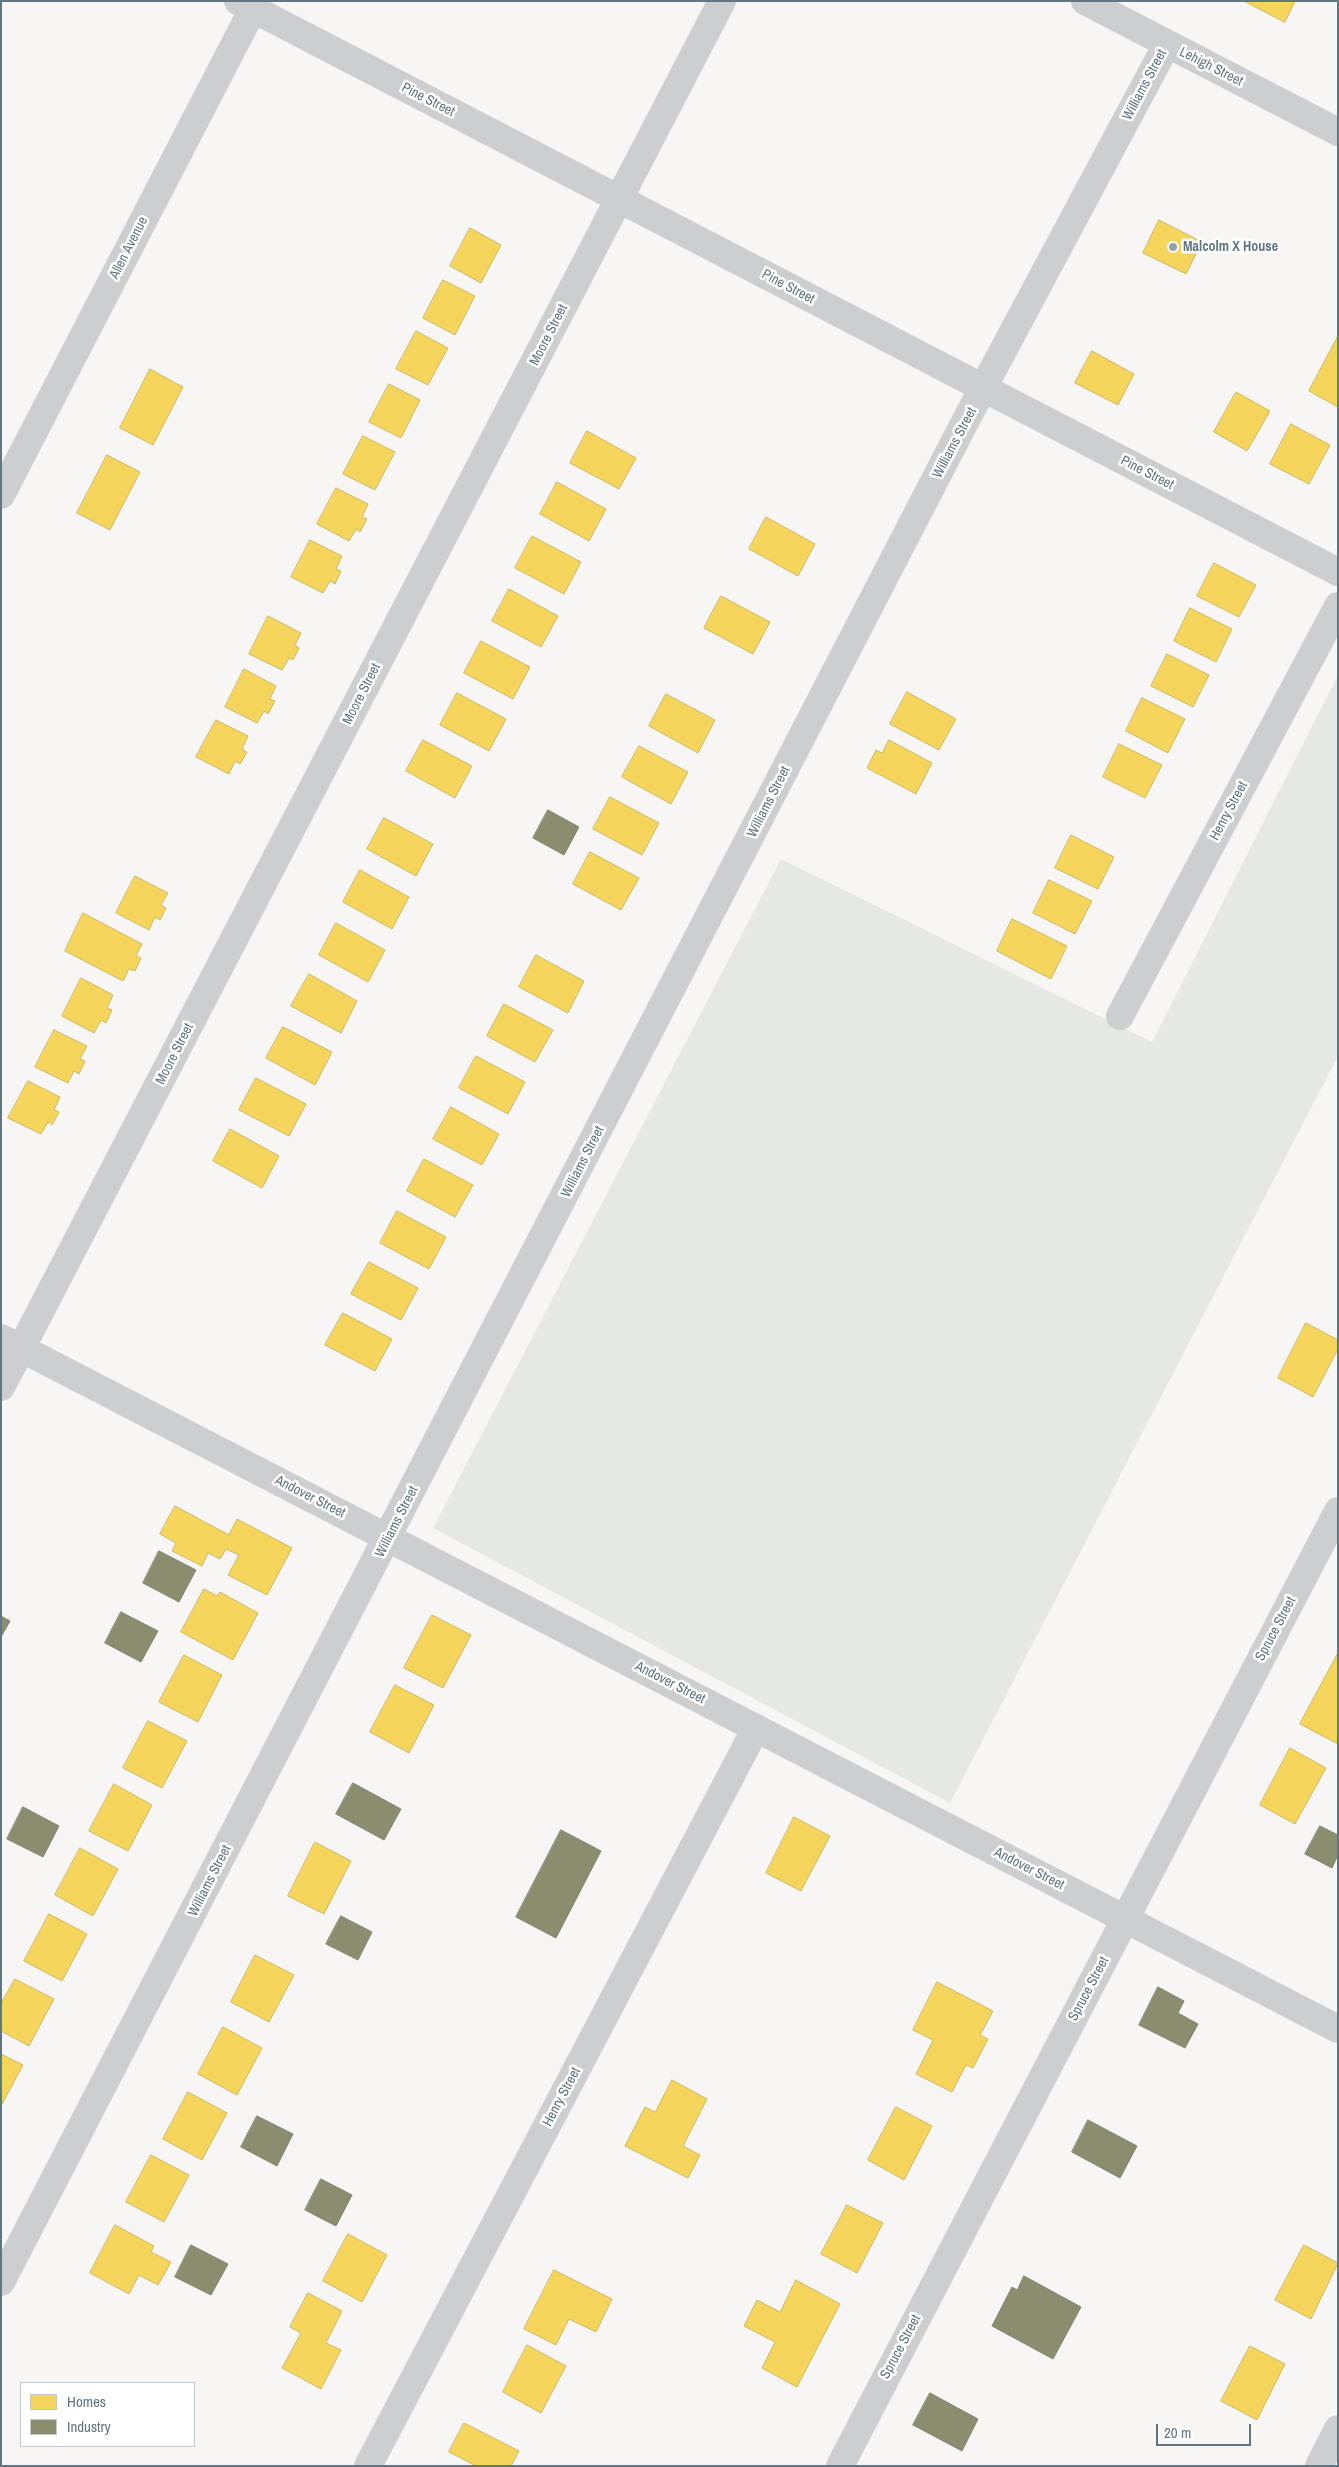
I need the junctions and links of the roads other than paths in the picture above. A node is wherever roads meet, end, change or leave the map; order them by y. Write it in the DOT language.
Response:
graph roads {
  1 [pos="722,1"];
  2 [pos="1085,1"];
  3 [pos="249,4"];
  4 [pos="1167,44"];
  5 [pos="1338,132"];
  6 [pos="619,199"];
  7 [pos="983,389"];
  8 [pos="1,495"];
  9 [pos="1338,572"];
  10 [pos="1338,606"];
  11 [pos="1120,1016"];
  12 [pos="11,1343"];
  13 [pos="1,1387"];
  14 [pos="1338,1511"];
  15 [pos="388,1538"];
  16 [pos="756,1728"];
  17 [pos="1125,1919"];
  18 [pos="1338,2029"];
  19 [pos="1,2282"];
  20 [pos="1338,2429"];
  21 [pos="368,2466"];
  22 [pos="840,2466"];
  23 [pos="1319,2466"];
  1 -- 6 [label="street, Moore Street"];
  2 -- 4 [label="street, Lehigh Street"];
  3 -- 6 [label="street, Pine Street"];
  3 -- 8 [label="street, Allen Avenue"];
  4 -- 5 [label="street, Lehigh Street"];
  4 -- 7 [label="street, Williams Street"];
  6 -- 7 [label="street, Pine Street"];
  6 -- 12 [label="street, Moore Street"];
  7 -- 9 [label="street, Pine Street"];
  7 -- 15 [label="street, Williams Street"];
  10 -- 11 [label="street, Henry Street"];
  12 -- 13 [label="street, Moore Street"];
  12 -- 15 [label="street, Andover Street"];
  14 -- 17 [label="street, Spruce Street"];
  15 -- 16 [label="street, Andover Street"];
  15 -- 19 [label="street, Williams Street"];
  16 -- 17 [label="street, Andover Street"];
  16 -- 21 [label="street, Henry Street"];
  17 -- 18 [label="street, Andover Street"];
  17 -- 22 [label="street, Spruce Street"];
  20 -- 23 [label="street"];
}
